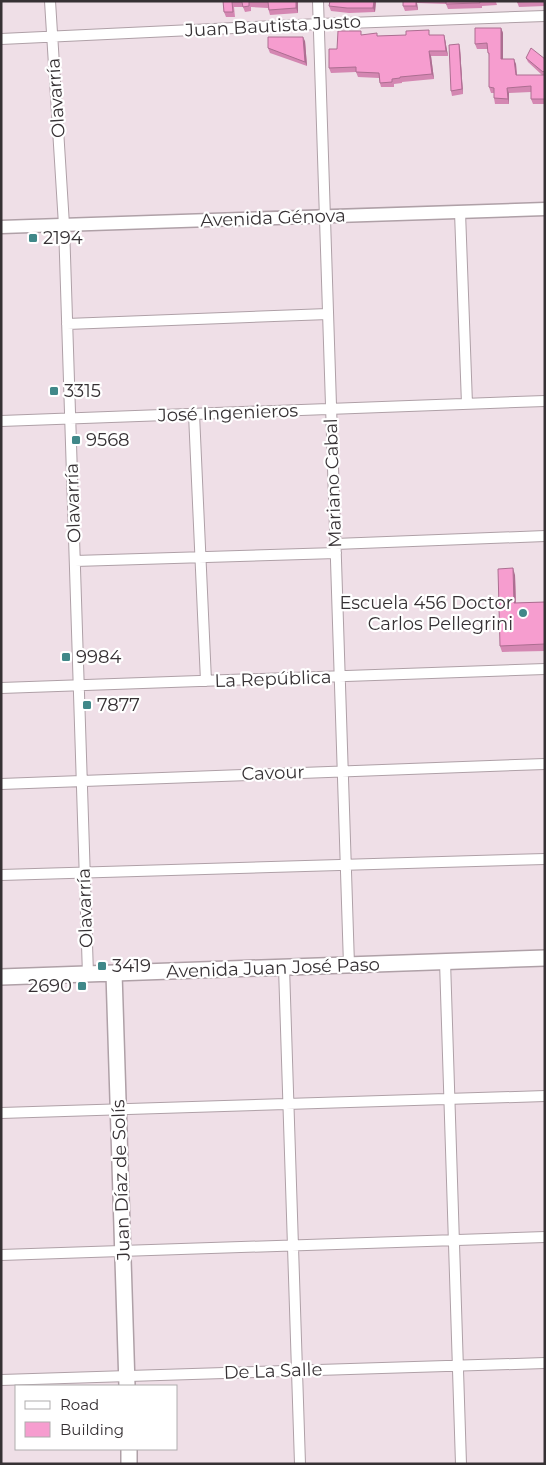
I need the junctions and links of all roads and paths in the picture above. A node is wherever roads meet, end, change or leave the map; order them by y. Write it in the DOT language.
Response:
graph roads {
  1 [pos="50,1"];
  2 [pos="318,1"];
  3 [pos="545,16"];
  4 [pos="319,24"];
  5 [pos="52,37"];
  6 [pos="1,39"];
  7 [pos="545,209"];
  8 [pos="460,212"];
  9 [pos="325,216"];
  10 [pos="64,225"];
  11 [pos="1,227"];
  12 [pos="328,314"];
  13 [pos="67,324"];
  14 [pos="545,401"];
  15 [pos="467,404"];
  16 [pos="331,409"];
  17 [pos="194,414"];
  18 [pos="70,419"];
  19 [pos="1,421"];
  20 [pos="545,536"];
  21 [pos="336,549"];
  22 [pos="201,557"];
  23 [pos="75,561"];
  24 [pos="545,669"];
  25 [pos="340,676"];
  26 [pos="206,681"];
  27 [pos="78,685"];
  28 [pos="1,688"];
  29 [pos="545,764"];
  30 [pos="343,770"];
  31 [pos="82,781"];
  32 [pos="1,784"];
  33 [pos="545,859"];
  34 [pos="346,864"];
  35 [pos="84,872"];
  36 [pos="1,875"];
  37 [pos="545,958"];
  38 [pos="446,962"];
  39 [pos="349,965"];
  40 [pos="284,967"];
  41 [pos="88,974"];
  42 [pos="114,974"];
  43 [pos="1,978"];
  44 [pos="545,1096"];
  45 [pos="450,1099"];
  46 [pos="288,1104"];
  47 [pos="119,1109"];
  48 [pos="1,1113"];
  49 [pos="545,1237"];
  50 [pos="454,1240"];
  51 [pos="293,1245"];
  52 [pos="123,1251"];
  53 [pos="1,1255"];
  54 [pos="545,1363"];
  55 [pos="458,1365"];
  56 [pos="297,1371"];
  57 [pos="1,1380"];
  58 [pos="127,1381"];
  59 [pos="129,1450"];
  60 [pos="129,1464"];
  61 [pos="300,1464"];
  62 [pos="461,1464"];
  1 -- 5 [label="street, Olavarría"];
  2 -- 4 [label="street, Mariano Cabal"];
  3 -- 4 [label="street, Juan Bautista Justo"];
  4 -- 5 [label="street, Juan Bautista Justo"];
  4 -- 9 [label="street, Mariano Cabal"];
  5 -- 6 [label="street, Juan Bautista Justo"];
  5 -- 10 [label="street, Olavarría"];
  7 -- 8 [label="street, Avenida Génova"];
  8 -- 9 [label="street, Avenida Génova"];
  8 -- 15 [label="street"];
  9 -- 10 [label="street, Avenida Génova"];
  9 -- 12 [label="street, Mariano Cabal"];
  10 -- 11 [label="street, Avenida Génova"];
  10 -- 13 [label="street, Olavarría"];
  12 -- 13 [label="street"];
  12 -- 16 [label="street, Mariano Cabal"];
  13 -- 18 [label="street, Olavarría"];
  14 -- 15 [label="street, José Ingenieros"];
  15 -- 16 [label="street, José Ingenieros"];
  16 -- 17 [label="street, José Ingenieros"];
  16 -- 21 [label="street, Mariano Cabal"];
  17 -- 18 [label="street, José Ingenieros"];
  17 -- 22 [label="street"];
  18 -- 19 [label="street, José Ingenieros"];
  18 -- 23 [label="street, Olavarría"];
  20 -- 21 [label="street"];
  21 -- 22 [label="street"];
  21 -- 25 [label="street, Mariano Cabal"];
  22 -- 23 [label="street"];
  22 -- 26 [label="street"];
  23 -- 27 [label="street, Olavarría"];
  24 -- 25 [label="street, La República"];
  25 -- 26 [label="street, La República"];
  25 -- 30 [label="street, Mariano Cabal"];
  26 -- 27 [label="street, La República"];
  27 -- 28 [label="street, La República"];
  27 -- 31 [label="street, Olavarría"];
  29 -- 30 [label="street, Cavour"];
  30 -- 31 [label="street, Cavour"];
  30 -- 34 [label="street, Mariano Cabal"];
  31 -- 32 [label="street, Cavour"];
  31 -- 35 [label="street, Olavarría"];
  33 -- 34 [label="street"];
  34 -- 35 [label="street"];
  34 -- 39 [label="street, Mariano Cabal"];
  35 -- 36 [label="street"];
  35 -- 41 [label="street, Olavarría"];
  37 -- 38 [label="main road, Avenida Juan José Paso"];
  38 -- 39 [label="main road, Avenida Juan José Paso"];
  38 -- 45 [label="street"];
  39 -- 40 [label="main road, Avenida Juan José Paso"];
  40 -- 42 [label="main road, Avenida Juan José Paso"];
  40 -- 46 [label="street"];
  41 -- 42 [label="main road, Avenida Juan José Paso"];
  41 -- 43 [label="main road, Avenida Juan José Paso"];
  42 -- 47 [label="main road, Juan Díaz de Solís"];
  44 -- 45 [label="street"];
  45 -- 46 [label="street"];
  45 -- 50 [label="street"];
  46 -- 47 [label="street"];
  46 -- 51 [label="street"];
  47 -- 48 [label="street"];
  47 -- 52 [label="main road, Juan Díaz de Solís"];
  49 -- 50 [label="street"];
  50 -- 51 [label="street"];
  50 -- 55 [label="street"];
  51 -- 52 [label="street"];
  51 -- 56 [label="street"];
  52 -- 53 [label="street"];
  52 -- 58 [label="main road, Juan Díaz de Solís"];
  54 -- 55 [label="street, De La Salle"];
  55 -- 56 [label="street, De La Salle"];
  55 -- 62 [label="street"];
  56 -- 58 [label="street, De La Salle"];
  56 -- 61 [label="street"];
  57 -- 58 [label="street, De La Salle"];
  59 -- 60 [label="main road"];
}
